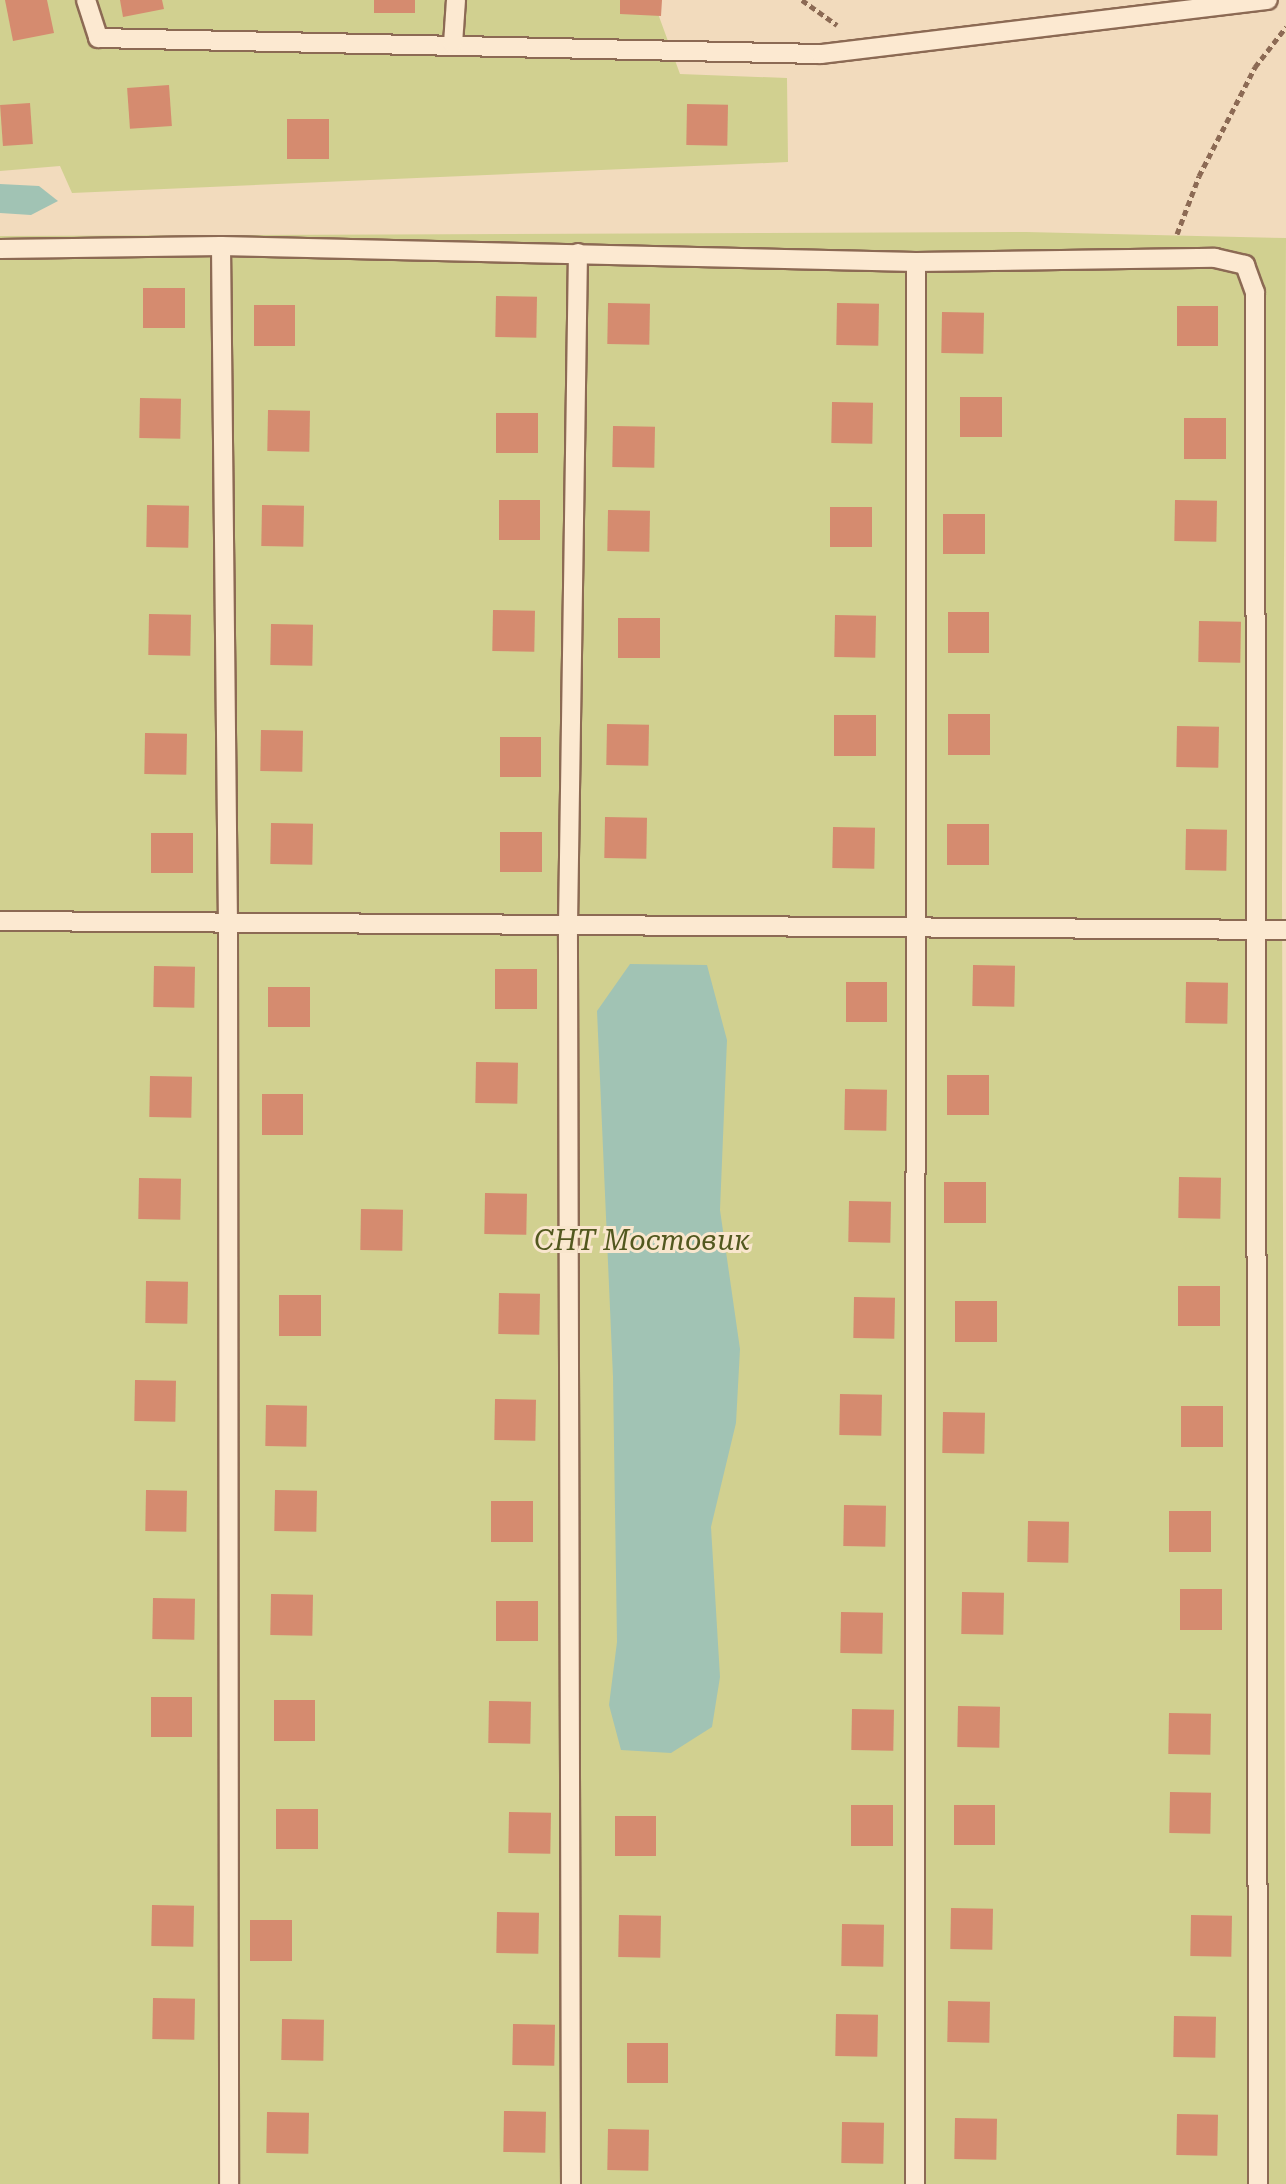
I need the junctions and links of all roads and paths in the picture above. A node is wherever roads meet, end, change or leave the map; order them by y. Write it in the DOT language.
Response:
graph roads {
  1 [pos="86,0"];
  2 [pos="456,0"];
  3 [pos="1268,0"];
  4 [pos="1286,27"];
  5 [pos="453,44"];
  6 [pos="221,246"];
  7 [pos="0,249"];
  8 [pos="578,253"];
  9 [pos="1168,258"];
  10 [pos="916,262"];
  11 [pos="0,921"];
  12 [pos="228,923"];
  13 [pos="568,925"];
  14 [pos="914,927"];
  15 [pos="1254,929"];
  16 [pos="1286,930"];
  17 [pos="229,2184"];
  18 [pos="571,2184"];
  19 [pos="915,2184"];
  20 [pos="1258,2184"];
  1 -- 5 [label="lane"];
  2 -- 5 [label="lane"];
  3 -- 5 [label="lane"];
  4 -- 9 [label="path"];
  6 -- 7 [label="lane"];
  6 -- 8 [label="lane"];
  6 -- 12 [label="lane"];
  8 -- 10 [label="lane"];
  8 -- 13 [label="lane"];
  9 -- 10 [label="lane"];
  9 -- 15 [label="lane"];
  10 -- 14 [label="lane"];
  11 -- 12 [label="lane"];
  12 -- 13 [label="lane"];
  12 -- 17 [label="lane"];
  13 -- 14 [label="lane"];
  13 -- 18 [label="lane"];
  14 -- 15 [label="lane"];
  14 -- 19 [label="lane"];
  15 -- 16 [label="lane"];
  15 -- 20 [label="lane"];
}
